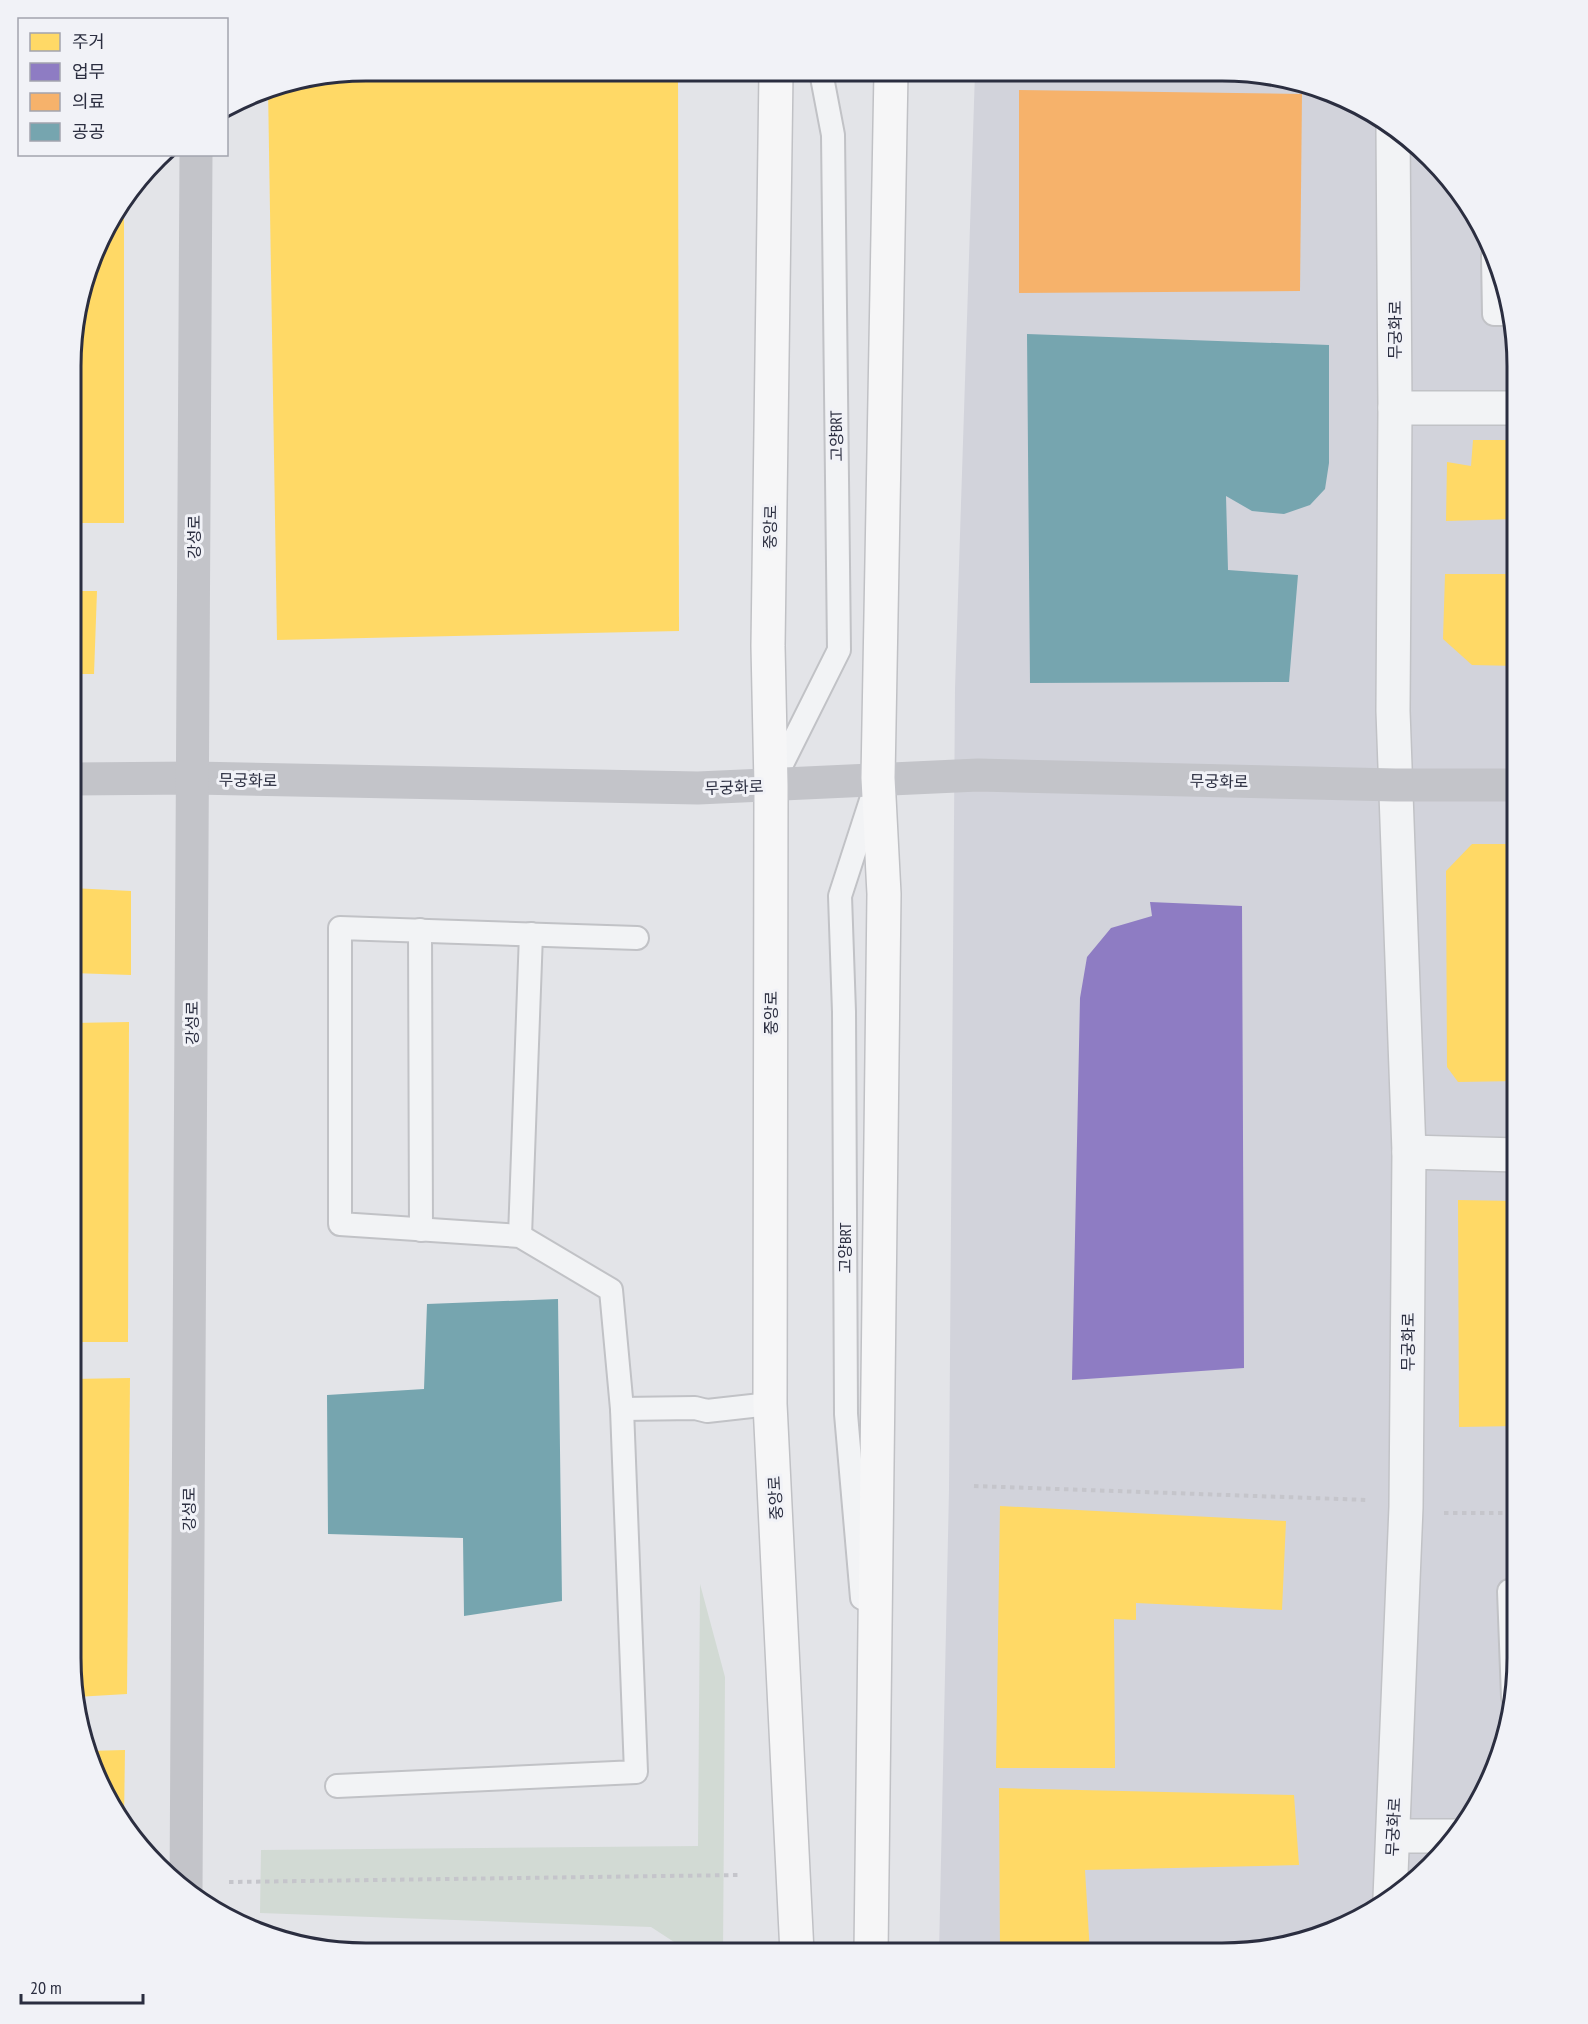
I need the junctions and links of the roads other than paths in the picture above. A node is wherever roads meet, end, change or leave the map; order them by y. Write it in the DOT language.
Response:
graph roads {
  1 [pos="776,81"];
  2 [pos="823,81"];
  3 [pos="891,81"];
  4 [pos="1393,139"];
  5 [pos="196,156"];
  6 [pos="1493,280"];
  7 [pos="1502,314"];
  8 [pos="1395,408"];
  9 [pos="1507,408"];
  10 [pos="194,778"];
  11 [pos="878,778"];
  12 [pos="81,779"];
  13 [pos="771,785"];
  14 [pos="1395,785"];
  15 [pos="1507,785"];
  16 [pos="420,930"];
  17 [pos="531,934"];
  18 [pos="637,938"];
  19 [pos="1409,1152"];
  20 [pos="1507,1155"];
  21 [pos="421,1230"];
  22 [pos="520,1236"];
  23 [pos="770,1404"];
  24 [pos="622,1409"];
  25 [pos="872,1722"];
  26 [pos="337,1786"];
  27 [pos="1393,1836"];
  28 [pos="1444,1836"];
  29 [pos="186,1878"];
  30 [pos="1391,1887"];
  31 [pos="797,1943"];
  32 [pos="871,1943"];
  1 -- 13 [label="main road, 중앙로"];
  2 -- 13 [label="lane, 고양BRT"];
  3 -- 11 [label="main road"];
  4 -- 8 [label="street, 무궁화로"];
  5 -- 10 [label="street, 강성로"];
  6 -- 7 [label="lane"];
  8 -- 9 [label="street"];
  8 -- 14 [label="street, 무궁화로"];
  10 -- 12 [label="street, 무궁화로"];
  10 -- 13 [label="street, 무궁화로"];
  10 -- 29 [label="street, 강성로"];
  11 -- 13 [label="street, 무궁화로"];
  11 -- 14 [label="street, 무궁화로"];
  11 -- 25 [label="main road"];
  11 -- 25 [label="lane, 고양BRT"];
  13 -- 23 [label="main road, 중앙로"];
  14 -- 15 [label="street, 무궁화로"];
  14 -- 19 [label="street, 무궁화로"];
  16 -- 17 [label="lane"];
  16 -- 21 [label="lane"];
  16 -- 21 [label="lane"];
  17 -- 18 [label="lane"];
  17 -- 22 [label="lane"];
  19 -- 20 [label="street"];
  19 -- 27 [label="street, 무궁화로"];
  21 -- 22 [label="lane"];
  22 -- 24 [label="lane"];
  23 -- 24 [label="lane"];
  23 -- 31 [label="main road, 중앙로"];
  24 -- 26 [label="lane"];
  25 -- 32 [label="main road"];
  27 -- 28 [label="street"];
  27 -- 30 [label="street, 무궁화로"];
}
